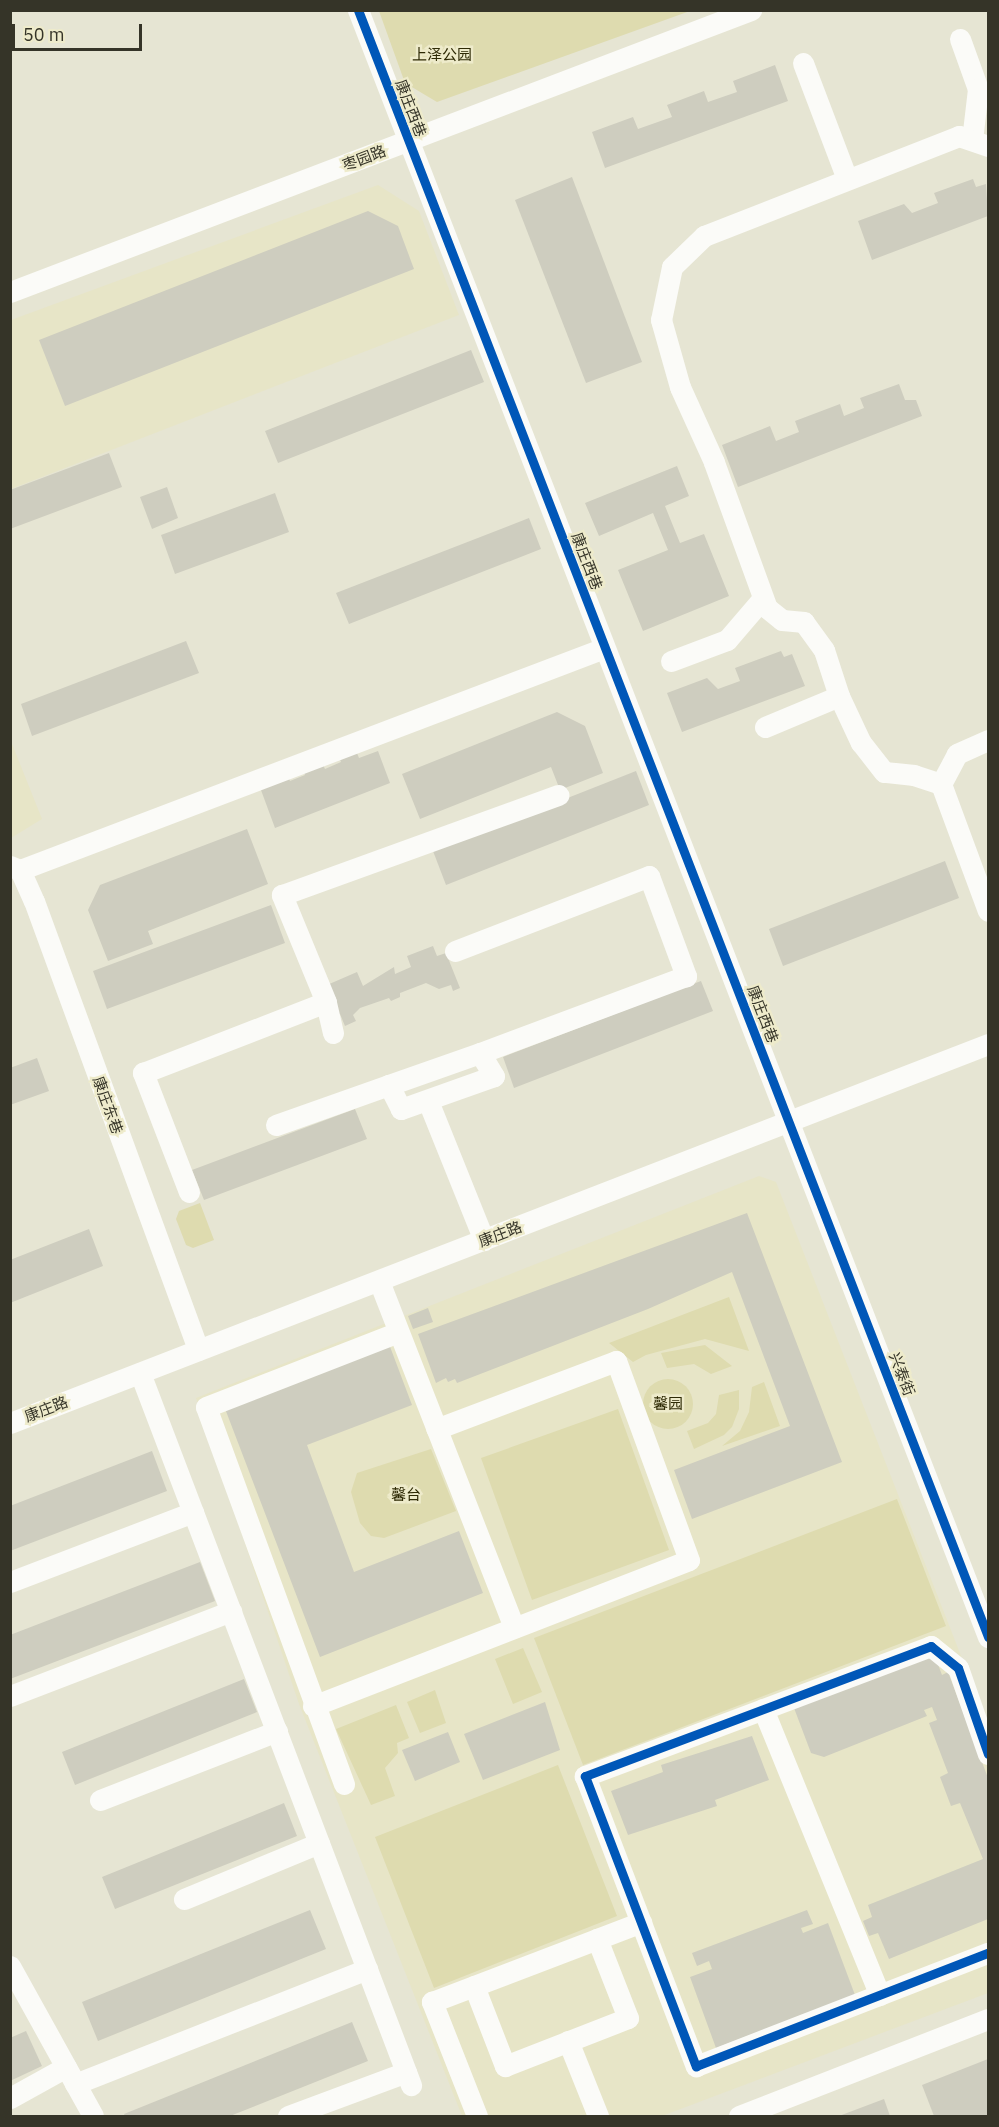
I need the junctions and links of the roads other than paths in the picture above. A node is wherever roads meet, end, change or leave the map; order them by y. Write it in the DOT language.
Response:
graph roads {
  1 [pos="358,10"];
  2 [pos="751,10"];
  3 [pos="960,39"];
  4 [pos="803,63"];
  5 [pos="408,141"];
  6 [pos="980,143"];
  7 [pos="847,179"];
  8 [pos="10,292"];
  9 [pos="763,598"];
  10 [pos="604,648"];
  11 [pos="671,661"];
  12 [pos="839,696"];
  13 [pos="765,727"];
  14 [pos="988,740"];
  15 [pos="941,784"];
  16 [pos="558,795"];
  17 [pos="15,868"];
  18 [pos="988,911"];
  19 [pos="455,951"];
  20 [pos="326,1002"];
  21 [pos="333,1033"];
  22 [pos="988,1044"];
  23 [pos="480,1053"];
  24 [pos="389,1085"];
  25 [pos="428,1101"];
  26 [pos="788,1122"];
  27 [pos="276,1125"];
  28 [pos="189,1192"];
  29 [pos="484,1240"];
  30 [pos="379,1281"];
  31 [pos="398,1332"];
  32 [pos="198,1350"];
  33 [pos="140,1373"];
  34 [pos="10,1423"];
  35 [pos="436,1429"];
  36 [pos="193,1512"];
  37 [pos="10,1582"];
  38 [pos="231,1611"];
  39 [pos="514,1629"];
  40 [pos="988,1637"];
  41 [pos="10,1696"];
  42 [pos="313,1706"];
  43 [pos="763,1709"];
  44 [pos="276,1731"];
  45 [pos="988,1754"];
  46 [pos="344,1784"];
  47 [pos="100,1800"];
  48 [pos="319,1843"];
  49 [pos="184,1899"];
  50 [pos="641,1922"];
  51 [pos="597,1939"];
  52 [pos="988,1953"];
  53 [pos="367,1969"];
  54 [pos="14,1980"];
  55 [pos="474,1986"];
  56 [pos="880,1995"];
  57 [pos="988,2019"];
  58 [pos="568,2041"];
  59 [pos="70,2075"];
  60 [pos="10,2098"];
  61 [pos="93,2116"];
  62 [pos="288,2116"];
  63 [pos="477,2116"];
  64 [pos="598,2116"];
  65 [pos="739,2116"];
  1 -- 5 [label="street, 康庄西巷"];
  2 -- 5 [label="street, 枣园路"];
  3 -- 6 [label="street"];
  4 -- 7 [label="street"];
  5 -- 8 [label="street, 枣园路"];
  5 -- 10 [label="street, 康庄西巷"];
  6 -- 7 [label="street"];
  7 -- 9 [label="street"];
  9 -- 11 [label="street"];
  9 -- 12 [label="street"];
  10 -- 17 [label="street"];
  10 -- 26 [label="street, 康庄西巷"];
  12 -- 13 [label="street"];
  12 -- 15 [label="street"];
  14 -- 15 [label="street"];
  15 -- 18 [label="street"];
  16 -- 20 [label="street"];
  17 -- 32 [label="street, 康庄东巷"];
  19 -- 23 [label="street"];
  20 -- 21 [label="street"];
  20 -- 28 [label="street"];
  22 -- 26 [label="street, 康庄路"];
  23 -- 24 [label="street"];
  23 -- 25 [label="street"];
  24 -- 25 [label="street"];
  24 -- 27 [label="street"];
  25 -- 29 [label="street"];
  26 -- 29 [label="street, 康庄路"];
  26 -- 40 [label="street, 兴泰街"];
  29 -- 30 [label="street, 康庄路"];
  30 -- 31 [label="street"];
  30 -- 32 [label="street, 康庄路"];
  31 -- 35 [label="street"];
  31 -- 42 [label="street"];
  32 -- 33 [label="street, 康庄路"];
  33 -- 34 [label="street, 康庄路"];
  33 -- 36 [label="street"];
  35 -- 39 [label="street"];
  35 -- 39 [label="street"];
  36 -- 37 [label="street"];
  36 -- 38 [label="street"];
  38 -- 41 [label="street"];
  38 -- 44 [label="street"];
  39 -- 42 [label="street"];
  42 -- 46 [label="street"];
  43 -- 45 [label="street"];
  43 -- 50 [label="street"];
  43 -- 56 [label="street"];
  44 -- 47 [label="street"];
  44 -- 48 [label="street"];
  48 -- 49 [label="street"];
  48 -- 53 [label="street"];
  50 -- 51 [label="street"];
  50 -- 56 [label="street"];
  51 -- 55 [label="street"];
  51 -- 58 [label="street"];
  52 -- 56 [label="street"];
  53 -- 59 [label="street"];
  53 -- 62 [label="street"];
  54 -- 59 [label="street"];
  55 -- 58 [label="street"];
  55 -- 63 [label="street"];
  57 -- 65 [label="street"];
  58 -- 64 [label="street"];
  59 -- 60 [label="street"];
  59 -- 61 [label="street"];
}
